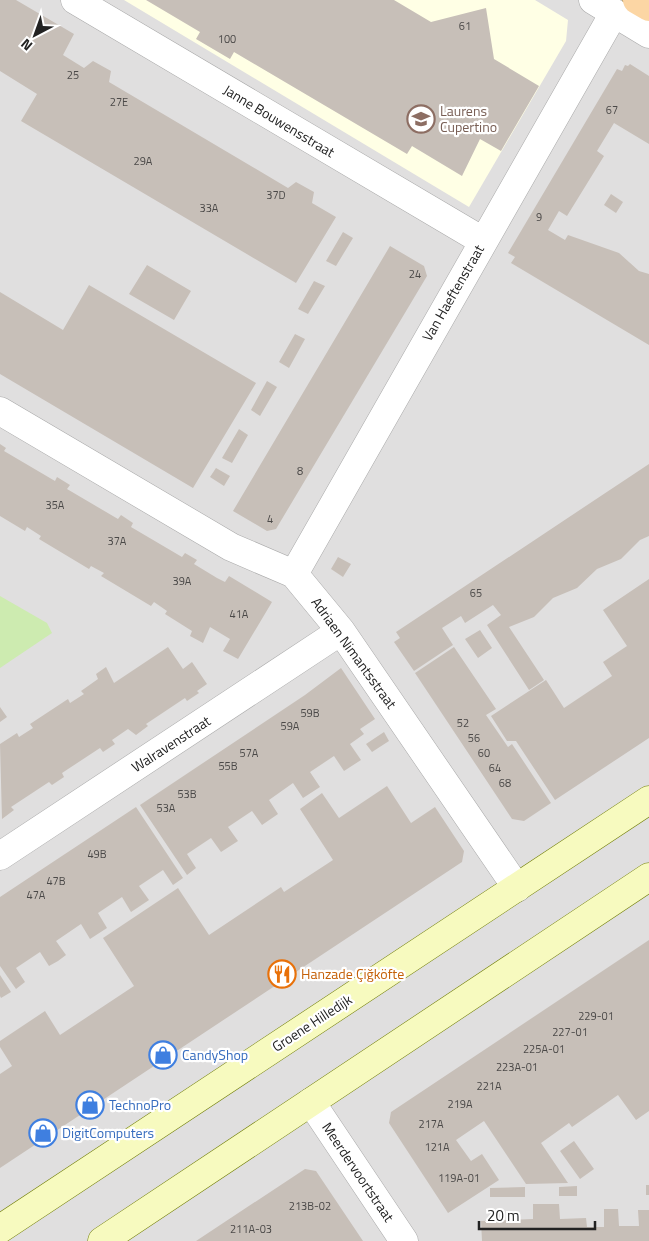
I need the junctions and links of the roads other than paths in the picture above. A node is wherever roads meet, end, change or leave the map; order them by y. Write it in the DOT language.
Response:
graph roads {
  1 [pos="75,0"];
  2 [pos="615,4"];
  3 [pos="649,7"];
  4 [pos="649,34"];
  5 [pos="483,241"];
  6 [pos="0,411"];
  7 [pos="294,574"];
  8 [pos="341,631"];
  9 [pos="649,800"];
  10 [pos="0,856"];
  11 [pos="649,877"];
  12 [pos="517,888"];
  13 [pos="311,1102"];
  14 [pos="0,1229"];
  15 [pos="102,1241"];
  16 [pos="404,1241"];
  1 -- 5 [label="street, Janne Bouwensstraat"];
  2 -- 3 [label="main road"];
  2 -- 4 [label="street"];
  2 -- 5 [label="street, Van Haeftenstraat"];
  5 -- 7 [label="street, Van Haeftenstraat"];
  6 -- 7 [label="street, Adriaen Nimantsstraat"];
  7 -- 8 [label="street, Adriaen Nimantsstraat"];
  8 -- 10 [label="street, Walravenstraat"];
  8 -- 12 [label="street, Adriaen Nimantsstraat"];
  9 -- 12 [label="street, Groene Hilledijk"];
  11 -- 13 [label="street"];
  12 -- 14 [label="street, Groene Hilledijk"];
  13 -- 15 [label="street"];
  13 -- 16 [label="street, Meerdervoortstraat"];
}
